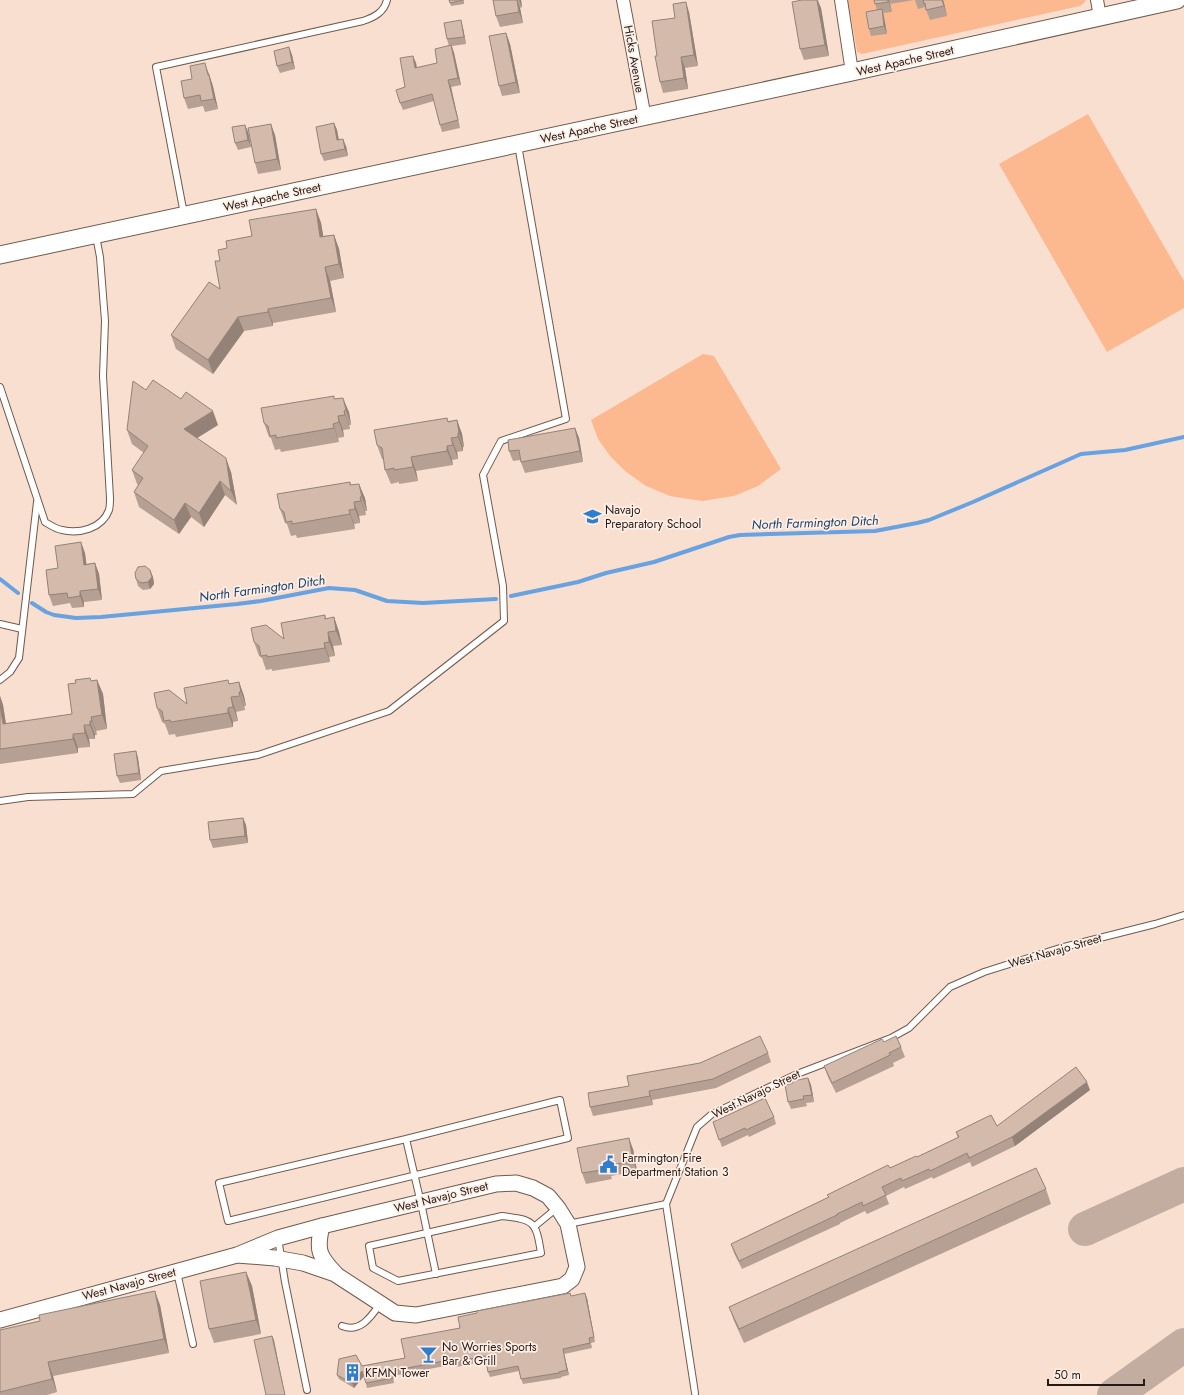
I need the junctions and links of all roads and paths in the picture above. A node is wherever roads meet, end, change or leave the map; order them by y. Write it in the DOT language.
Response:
graph roads {
  1 [pos="387,0"];
  2 [pos="623,0"];
  3 [pos="840,0"];
  4 [pos="1097,0"];
  5 [pos="1177,0"];
  6 [pos="1100,17"];
  7 [pos="852,72"];
  8 [pos="645,118"];
  9 [pos="518,144"];
  10 [pos="184,216"];
  11 [pos="96,235"];
  12 [pos="0,255"];
  13 [pos="0,387"];
  14 [pos="37,499"];
  15 [pos="0,624"];
  16 [pos="22,629"];
  17 [pos="0,680"];
  18 [pos="0,801"];
  19 [pos="1184,915"];
  20 [pos="406,1139"];
  21 [pos="415,1176"];
  22 [pos="421,1202"];
  23 [pos="666,1204"];
  24 [pos="558,1208"];
  25 [pos="568,1224"];
  26 [pos="322,1226"];
  27 [pos="535,1226"];
  28 [pos="428,1233"];
  29 [pos="278,1238"];
  30 [pos="236,1255"];
  31 [pos="282,1259"];
  32 [pos="176,1272"];
  33 [pos="335,1274"];
  34 [pos="436,1274"];
  35 [pos="380,1304"];
  36 [pos="0,1320"];
  37 [pos="342,1326"];
  38 [pos="193,1344"];
  39 [pos="307,1390"];
  40 [pos="695,1393"];
  1 -- 10 [label="lane"];
  2 -- 8 [label="street, Hicks Avenue"];
  3 -- 7 [label="street"];
  4 -- 6 [label="street"];
  5 -- 6 [label="main road, West Apache Street"];
  6 -- 7 [label="main road, West Apache Street"];
  7 -- 8 [label="main road, West Apache Street"];
  8 -- 9 [label="main road, West Apache Street"];
  9 -- 10 [label="main road, West Apache Street"];
  9 -- 18 [label="lane"];
  10 -- 11 [label="main road, West Apache Street"];
  11 -- 12 [label="main road, West Apache Street"];
  11 -- 14 [label="lane"];
  13 -- 14 [label="lane"];
  14 -- 16 [label="lane"];
  15 -- 16 [label="lane"];
  16 -- 17 [label="lane"];
  19 -- 23 [label="lane, West Navajo Street"];
  20 -- 21 [label="lane"];
  20 -- 21 [label="lane"];
  20 -- 21 [label="lane"];
  21 -- 22 [label="lane"];
  22 -- 24 [label="street, West Navajo Street"];
  22 -- 26 [label="street, West Navajo Street"];
  22 -- 28 [label="lane"];
  23 -- 25 [label="lane"];
  23 -- 40 [label="lane"];
  24 -- 25 [label="street, West Navajo Street"];
  24 -- 27 [label="lane"];
  25 -- 35 [label="street"];
  26 -- 29 [label="street, West Navajo Street"];
  26 -- 33 [label="street"];
  27 -- 28 [label="lane"];
  27 -- 34 [label="lane"];
  28 -- 34 [label="lane"];
  28 -- 34 [label="lane"];
  29 -- 30 [label="street, West Navajo Street"];
  29 -- 31 [label="lane"];
  30 -- 31 [label="street"];
  30 -- 32 [label="street, West Navajo Street"];
  31 -- 33 [label="street"];
  31 -- 39 [label="lane"];
  32 -- 36 [label="street, West Navajo Street"];
  32 -- 38 [label="lane"];
  33 -- 35 [label="street"];
  35 -- 37 [label="lane"];
}
